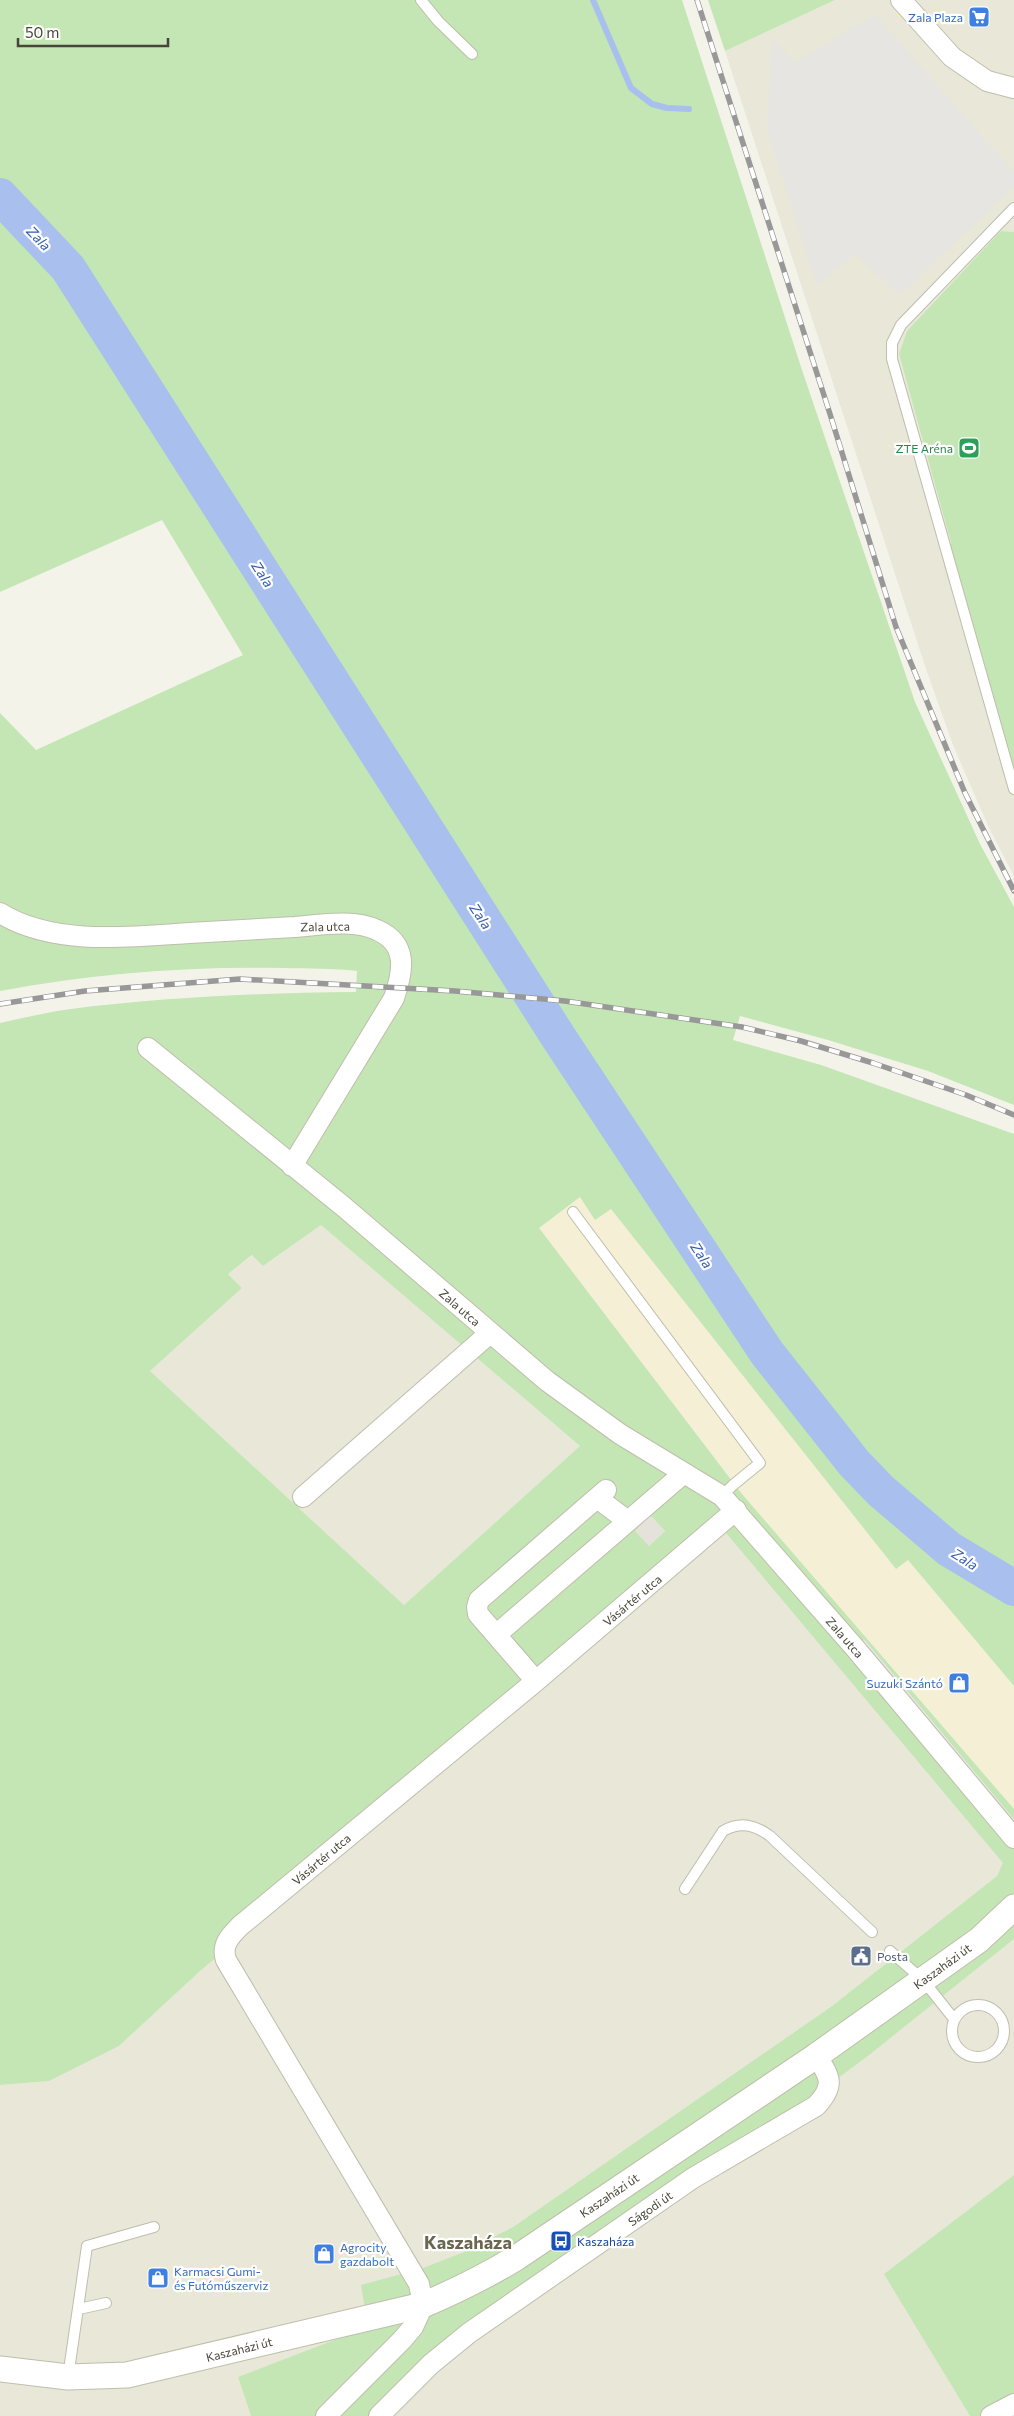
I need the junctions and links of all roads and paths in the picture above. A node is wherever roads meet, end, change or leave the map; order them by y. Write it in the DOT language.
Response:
graph roads {
  1 [pos="421,0"];
  2 [pos="901,0"];
  3 [pos="472,54"];
  4 [pos="1014,88"];
  5 [pos="1014,208"];
  6 [pos="1014,789"];
  7 [pos="0,913"];
  8 [pos="148,1048"];
  9 [pos="292,1166"];
  10 [pos="572,1212"];
  11 [pos="490,1333"];
  12 [pos="684,1473"];
  13 [pos="722,1496"];
  14 [pos="303,1497"];
  15 [pos="736,1510"];
  16 [pos="628,1521"];
  17 [pos="497,1634"];
  18 [pos="536,1681"];
  19 [pos="1014,1838"];
  20 [pos="685,1889"];
  21 [pos="1014,1907"];
  22 [pos="872,1932"];
  23 [pos="890,1950"];
  24 [pos="923,1980"];
  25 [pos="954,2019"];
  26 [pos="816,2056"];
  27 [pos="154,2227"];
  28 [pos="106,2303"];
  29 [pos="423,2305"];
  30 [pos="79,2309"];
  31 [pos="0,2369"];
  32 [pos="68,2377"];
  33 [pos="1014,2404"];
  34 [pos="326,2416"];
  35 [pos="379,2416"];
  36 [pos="991,2416"];
  1 -- 3 [label="lane"];
  2 -- 4 [label="street"];
  5 -- 6 [label="lane"];
  7 -- 9 [label="street, Zala utca"];
  8 -- 9 [label="street, Zala utca"];
  9 -- 11 [label="street, Zala utca"];
  10 -- 13 [label="lane"];
  11 -- 12 [label="street, Zala utca"];
  11 -- 14 [label="street, Zala utca"];
  12 -- 13 [label="street, Zala utca"];
  12 -- 16 [label="street"];
  13 -- 15 [label="street, Zala utca"];
  15 -- 18 [label="street, Vásártér utca"];
  15 -- 19 [label="street, Zala utca"];
  16 -- 17 [label="street"];
  16 -- 17 [label="street"];
  17 -- 18 [label="street"];
  18 -- 29 [label="street, Vásártér utca"];
  20 -- 22 [label="lane"];
  21 -- 24 [label="street, Kaszaházi út"];
  23 -- 24 [label="lane"];
  24 -- 25 [label="lane"];
  24 -- 26 [label="street, Kaszaházi út"];
  25 -- 25 [label="lane"];
  26 -- 29 [label="street, Kaszaházi út"];
  26 -- 35 [label="street, Ságodi út"];
  27 -- 30 [label="lane"];
  28 -- 30 [label="lane"];
  29 -- 32 [label="street, Kaszaházi út"];
  29 -- 34 [label="street"];
  30 -- 32 [label="lane"];
  31 -- 32 [label="street, Kaszaházi út"];
  33 -- 36 [label="street"];
}
